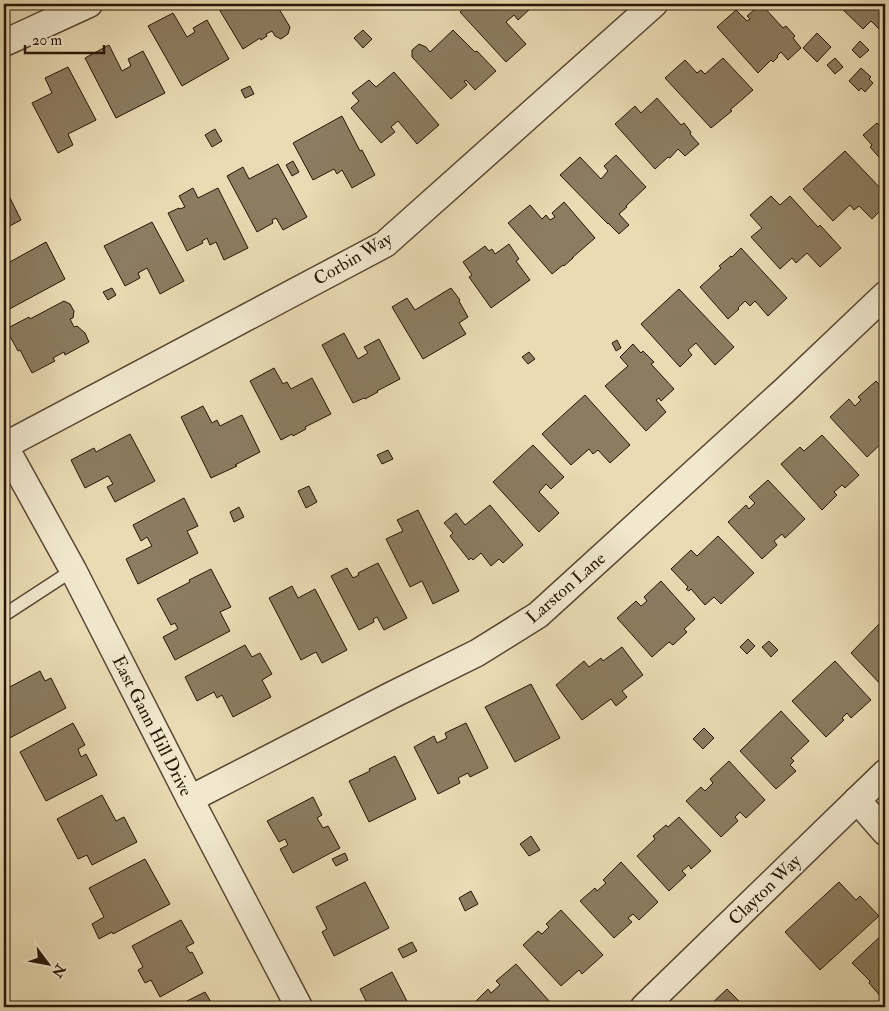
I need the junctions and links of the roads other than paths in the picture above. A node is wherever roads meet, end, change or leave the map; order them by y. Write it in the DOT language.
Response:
graph roads {
  1 [pos="89,4"];
  2 [pos="654,4"];
  3 [pos="4,43"];
  4 [pos="885,296"];
  5 [pos="4,445"];
  6 [pos="73,570"];
  7 [pos="4,615"];
  8 [pos="885,773"];
  9 [pos="190,800"];
  10 [pos="857,800"];
  11 [pos="885,832"];
  12 [pos="299,1007"];
  13 [pos="644,1007"];
  1 -- 3 [label="street"];
  2 -- 5 [label="street, Corbin Way"];
  4 -- 9 [label="street, Larston Lane"];
  5 -- 6 [label="street, East Gann Hill Drive"];
  6 -- 7 [label="lane"];
  6 -- 9 [label="street, East Gann Hill Drive"];
  8 -- 10 [label="street, Clayton Way"];
  9 -- 12 [label="street, East Gann Hill Drive"];
  10 -- 11 [label="street"];
  10 -- 13 [label="street, Clayton Way"];
}
